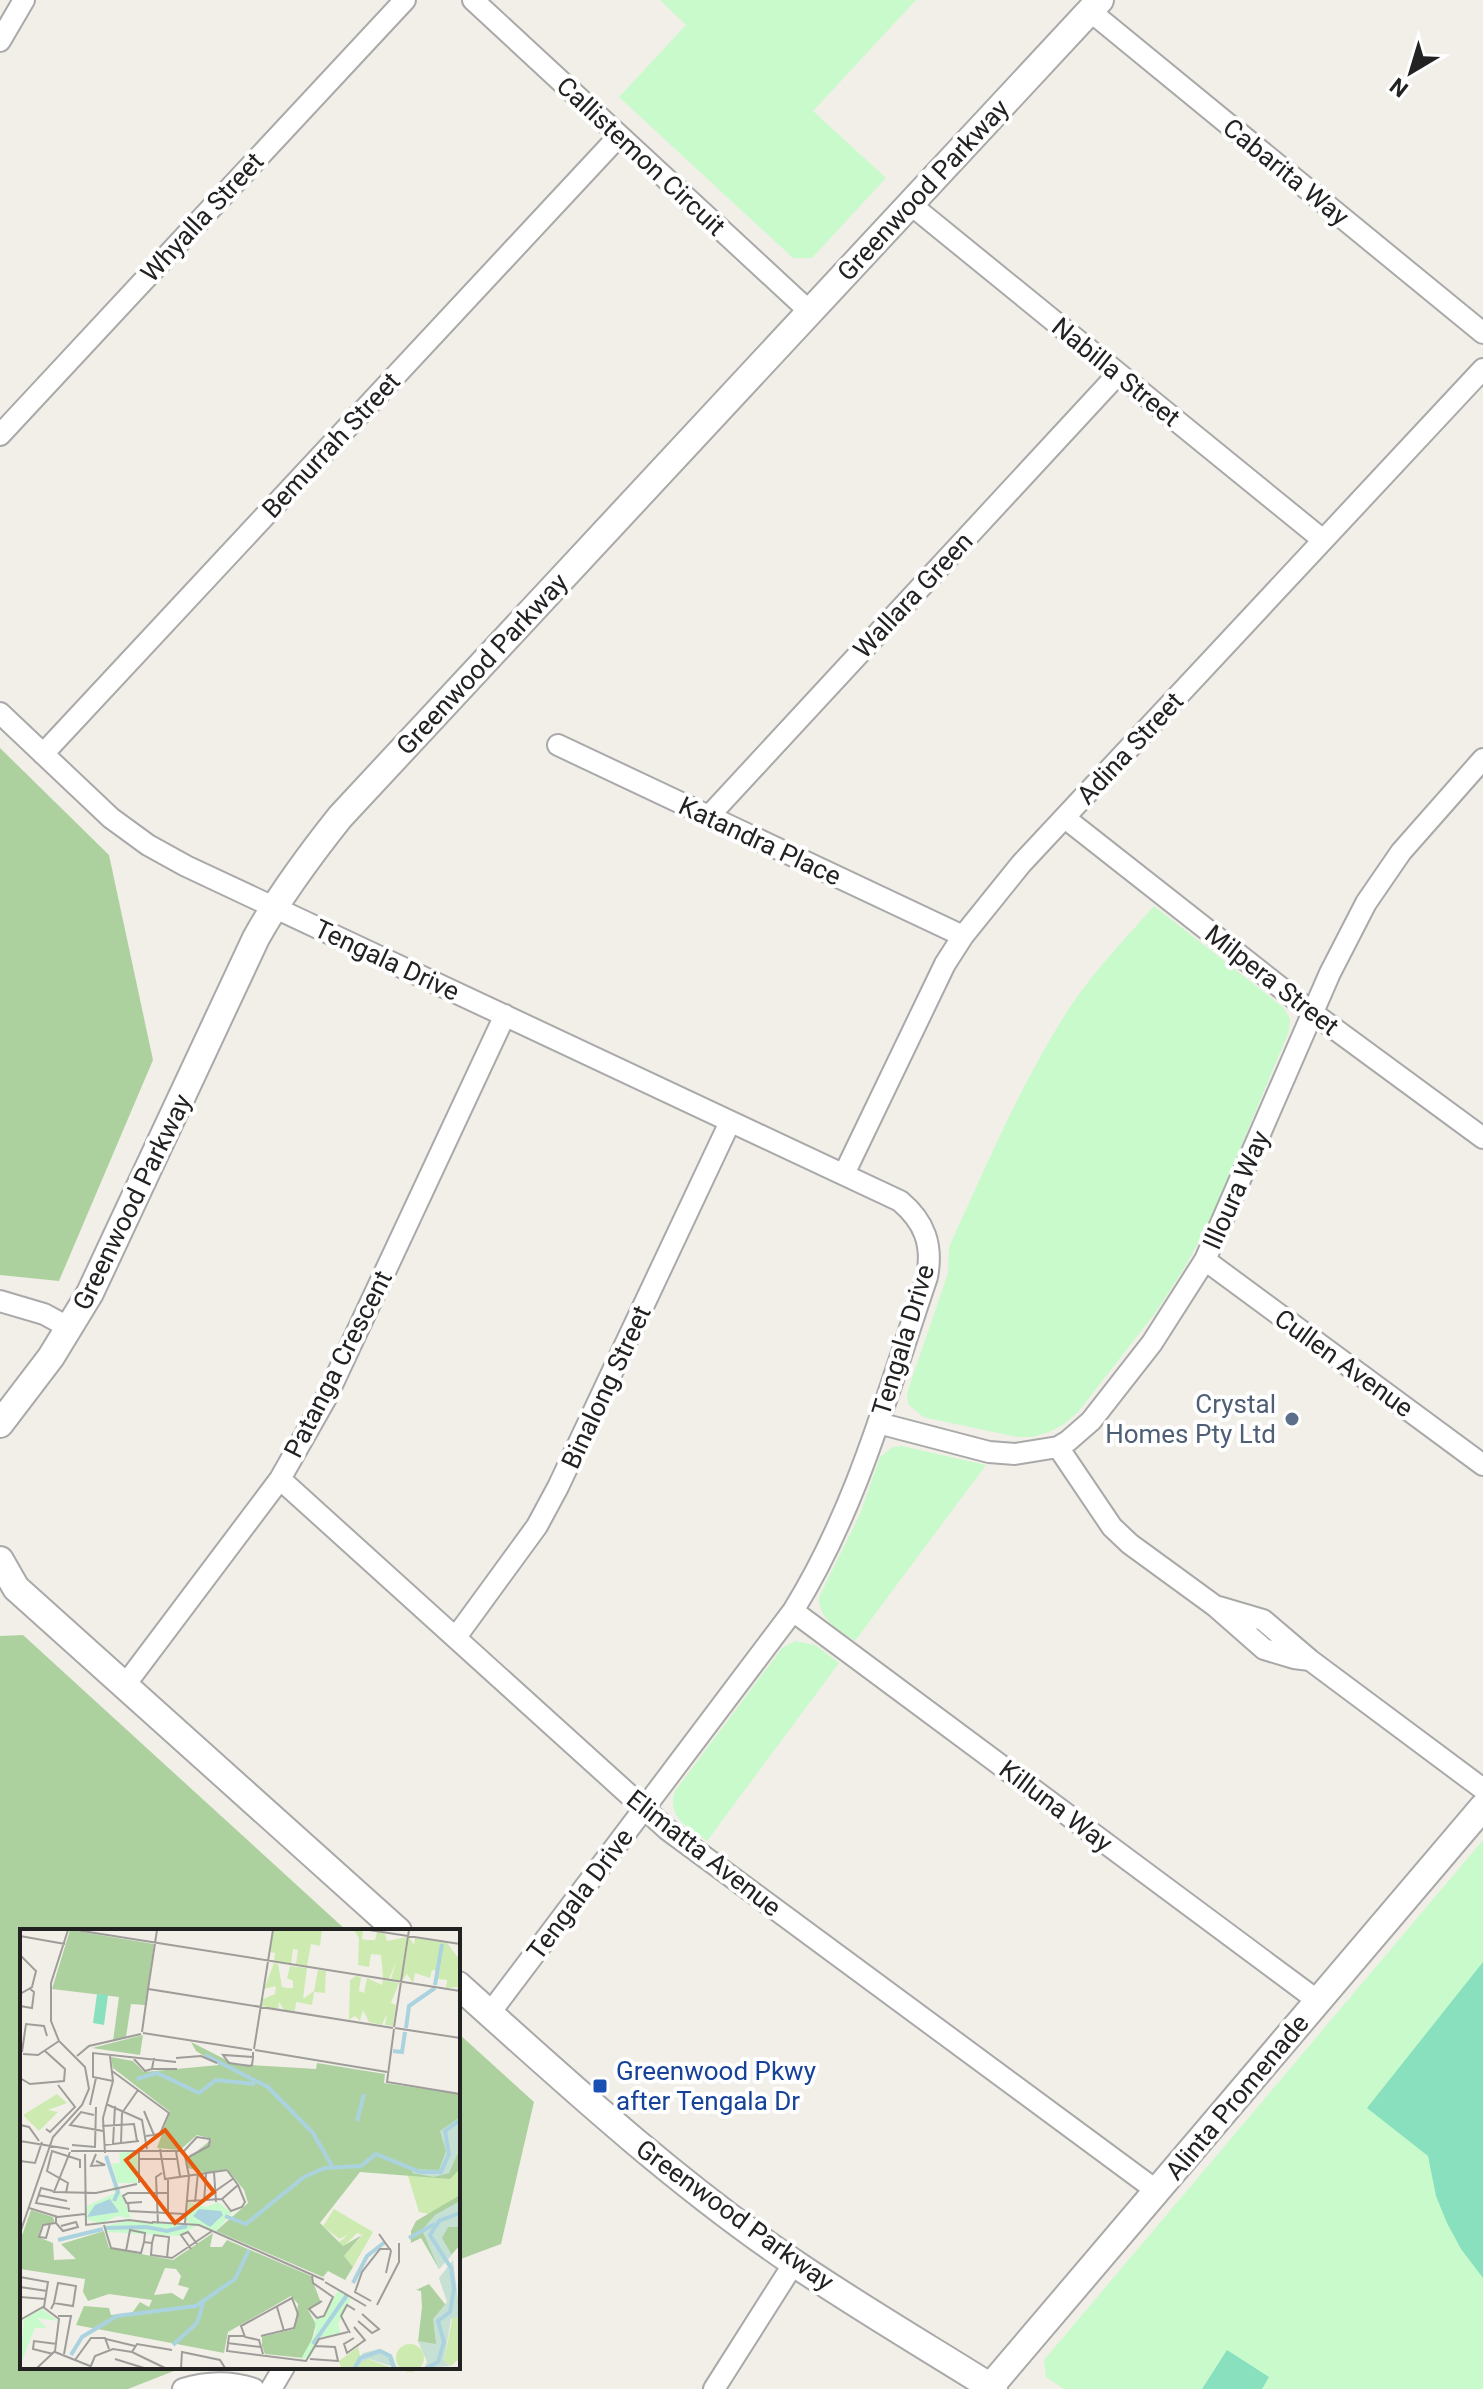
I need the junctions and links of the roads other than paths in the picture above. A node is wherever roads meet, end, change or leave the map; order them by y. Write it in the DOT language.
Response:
graph roads {
  1 [pos="24,0"];
  2 [pos="405,0"];
  3 [pos="473,0"];
  4 [pos="1095,6"];
  5 [pos="6,20"];
  6 [pos="0,41"];
  7 [pos="619,136"];
  8 [pos="910,204"];
  9 [pos="809,311"];
  10 [pos="1483,333"];
  11 [pos="1483,369"];
  12 [pos="1118,374"];
  13 [pos="0,435"];
  14 [pos="1323,540"];
  15 [pos="0,713"];
  16 [pos="558,745"];
  17 [pos="43,754"];
  18 [pos="1483,759"];
  19 [pos="709,816"];
  20 [pos="1065,818"];
  21 [pos="273,907"];
  22 [pos="963,936"];
  23 [pos="1313,1013"];
  24 [pos="505,1015"];
  25 [pos="730,1122"];
  26 [pos="1483,1138"];
  27 [pos="844,1174"];
  28 [pos="1205,1260"];
  29 [pos="0,1301"];
  30 [pos="70,1328"];
  31 [pos="878,1423"];
  32 [pos="0,1424"];
  33 [pos="1058,1447"];
  34 [pos="1483,1465"];
  35 [pos="280,1479"];
  36 [pos="0,1560"];
  37 [pos="8,1585"];
  38 [pos="793,1611"];
  39 [pos="456,1637"];
  40 [pos="125,1685"];
  41 [pos="1483,1789"];
  42 [pos="1483,1807"];
  43 [pos="643,1808"];
  44 [pos="396,1929"];
  45 [pos="460,1987"];
  46 [pos="1318,2001"];
  47 [pos="490,2013"];
  48 [pos="1157,2191"];
  49 [pos="794,2263"];
  50 [pos="283,2369"];
  51 [pos="992,2388"];
  52 [pos="183,2389"];
  53 [pos="254,2389"];
  54 [pos="271,2389"];
  55 [pos="714,2389"];
  1 -- 5 [label="street"];
  2 -- 13 [label="street, Whyalla Street"];
  3 -- 7 [label="street, Callistemon Circuit"];
  4 -- 8 [label="street, Greenwood Parkway"];
  4 -- 10 [label="street, Cabarita Way"];
  5 -- 6 [label="street"];
  7 -- 9 [label="street, Callistemon Circuit"];
  7 -- 17 [label="street, Bemurrah Street"];
  8 -- 9 [label="street, Greenwood Parkway"];
  8 -- 12 [label="street, Nabilla Street"];
  9 -- 21 [label="street, Greenwood Parkway"];
  11 -- 14 [label="street, Adina Street"];
  12 -- 14 [label="street, Nabilla Street"];
  12 -- 19 [label="street, Wallara Green"];
  14 -- 20 [label="street, Adina Street"];
  15 -- 17 [label="street"];
  16 -- 19 [label="street, Katandra Place"];
  17 -- 21 [label="street"];
  18 -- 23 [label="street, Illoura Way"];
  19 -- 22 [label="street, Katandra Place"];
  20 -- 22 [label="street, Adina Street"];
  20 -- 23 [label="street, Milpera Street"];
  21 -- 24 [label="street, Tengala Drive"];
  21 -- 30 [label="street, Greenwood Parkway"];
  22 -- 27 [label="street, Adina Street"];
  23 -- 26 [label="street, Milpera Street"];
  23 -- 28 [label="street, Illoura Way"];
  24 -- 25 [label="street, Tengala Drive"];
  24 -- 35 [label="street, Patanga Crescent"];
  25 -- 27 [label="street, Tengala Drive"];
  25 -- 39 [label="street, Binalong Street"];
  27 -- 31 [label="street, Tengala Drive"];
  28 -- 33 [label="street, Illoura Way"];
  28 -- 34 [label="street, Cullen Avenue"];
  29 -- 30 [label="street"];
  30 -- 32 [label="street, Greenwood Parkway"];
  31 -- 33 [label="street, Illoura Way"];
  31 -- 38 [label="street, Tengala Drive"];
  33 -- 41 [label="street"];
  35 -- 39 [label="street, Elimatta Avenue"];
  35 -- 40 [label="street, Patanga Crescent"];
  36 -- 37 [label="street"];
  37 -- 40 [label="street"];
  38 -- 43 [label="street, Tengala Drive"];
  38 -- 46 [label="street, Killuna Way"];
  39 -- 43 [label="street, Elimatta Avenue"];
  40 -- 44 [label="street"];
  42 -- 46 [label="street, Alinta Promenade"];
  43 -- 47 [label="street, Tengala Drive"];
  43 -- 48 [label="street, Elimatta Avenue"];
  45 -- 47 [label="street, Greenwood Parkway"];
  46 -- 48 [label="street, Alinta Promenade"];
  47 -- 49 [label="street, Greenwood Parkway"];
  48 -- 51 [label="street, Alinta Promenade"];
  49 -- 51 [label="street, Greenwood Parkway"];
  49 -- 55 [label="street"];
  50 -- 54 [label="street"];
  52 -- 53 [label="street"];
}
